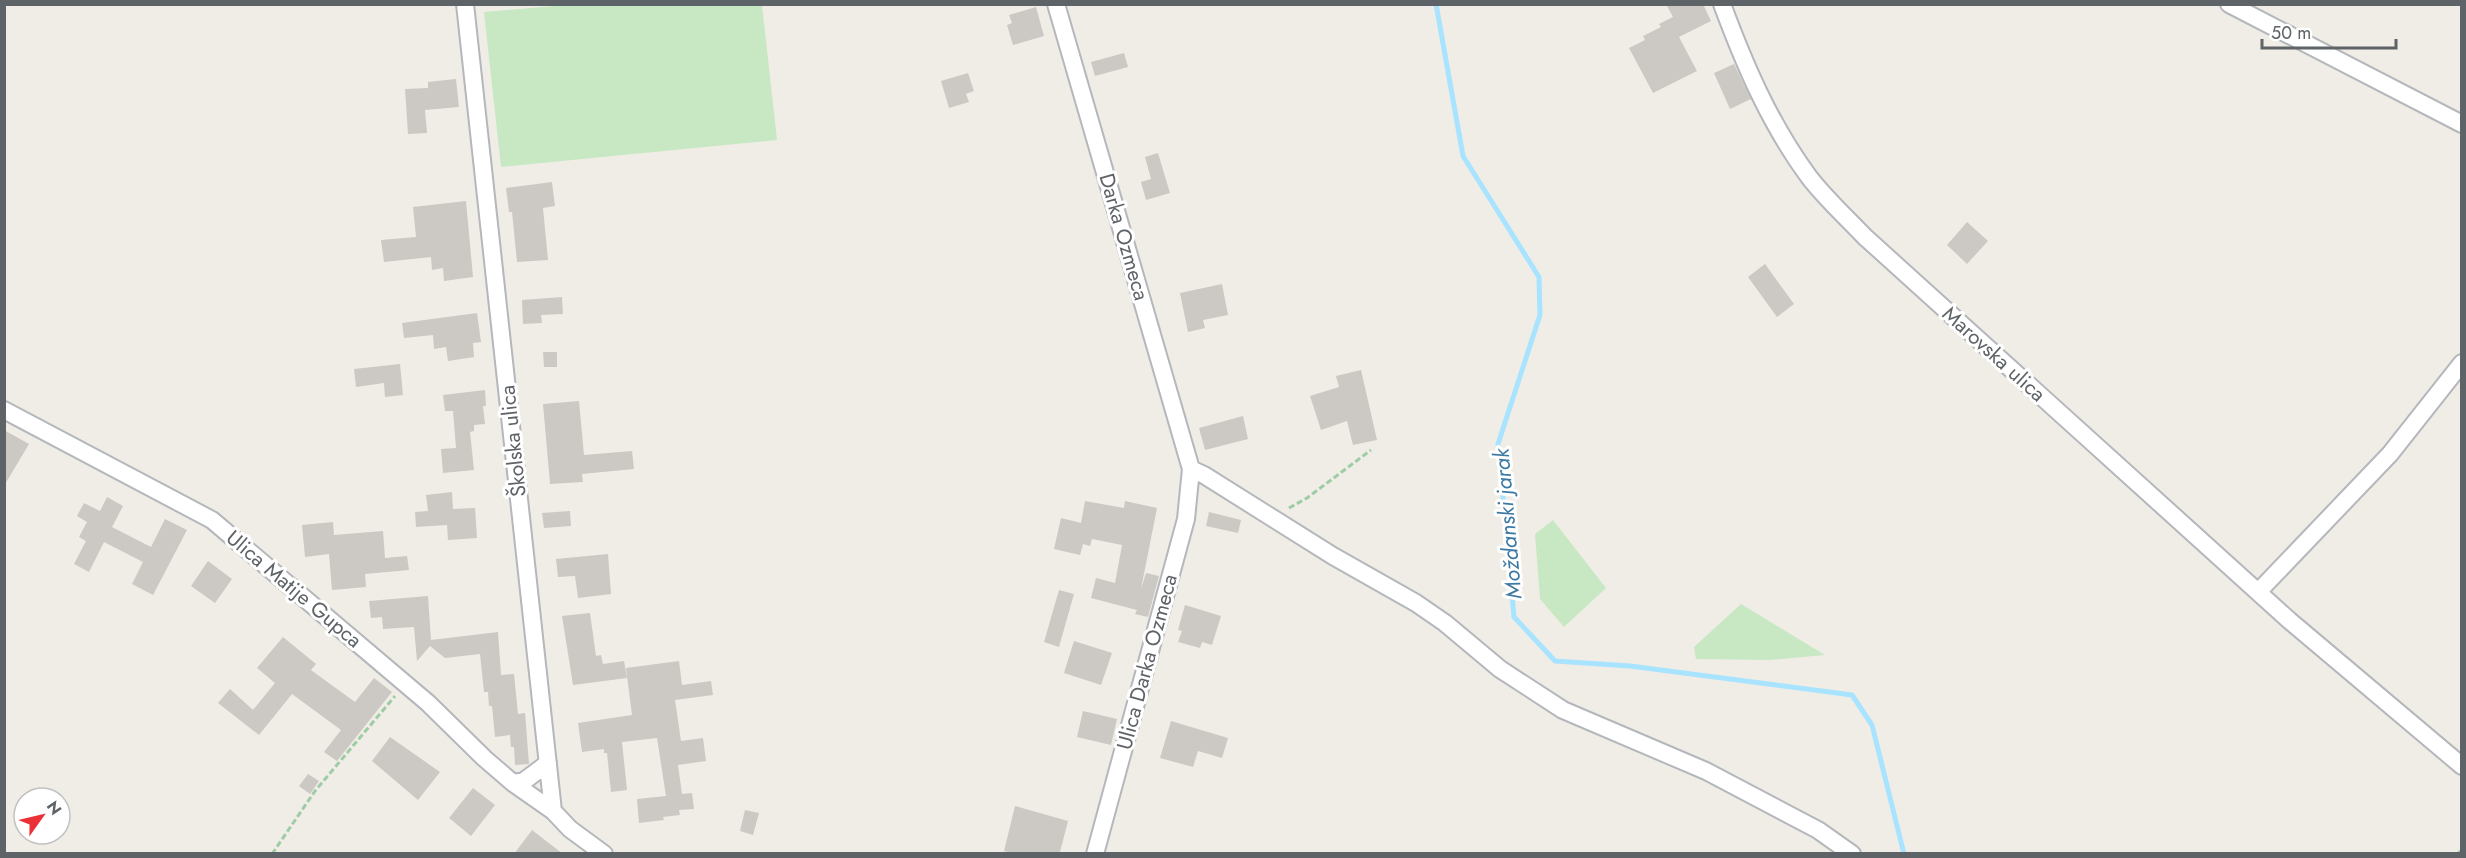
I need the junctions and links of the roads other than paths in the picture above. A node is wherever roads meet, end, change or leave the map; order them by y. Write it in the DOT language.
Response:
graph roads {
  1 [pos="465,4"];
  2 [pos="1056,4"];
  3 [pos="1722,4"];
  4 [pos="2229,4"];
  5 [pos="2462,123"];
  6 [pos="2462,363"];
  7 [pos="4,410"];
  8 [pos="1191,469"];
  9 [pos="2258,592"];
  10 [pos="548,763"];
  11 [pos="2462,766"];
  12 [pos="513,783"];
  13 [pos="553,811"];
  14 [pos="604,854"];
  15 [pos="1095,854"];
  16 [pos="1852,854"];
  1 -- 10 [label="street, Školska ulica"];
  2 -- 8 [label="street, Darka Ozmeca"];
  3 -- 9 [label="street, Marovska ulica"];
  4 -- 5 [label="street"];
  6 -- 9 [label="street"];
  7 -- 12 [label="street, Ulica Matije Gupca"];
  8 -- 15 [label="street, Ulica Darka Ozmeca"];
  8 -- 16 [label="street"];
  9 -- 11 [label="street, Marovska ulica"];
  10 -- 12 [label="street"];
  10 -- 13 [label="street, Školska ulica"];
  12 -- 13 [label="street, Ulica Matije Gupca"];
  13 -- 14 [label="street"];
}
